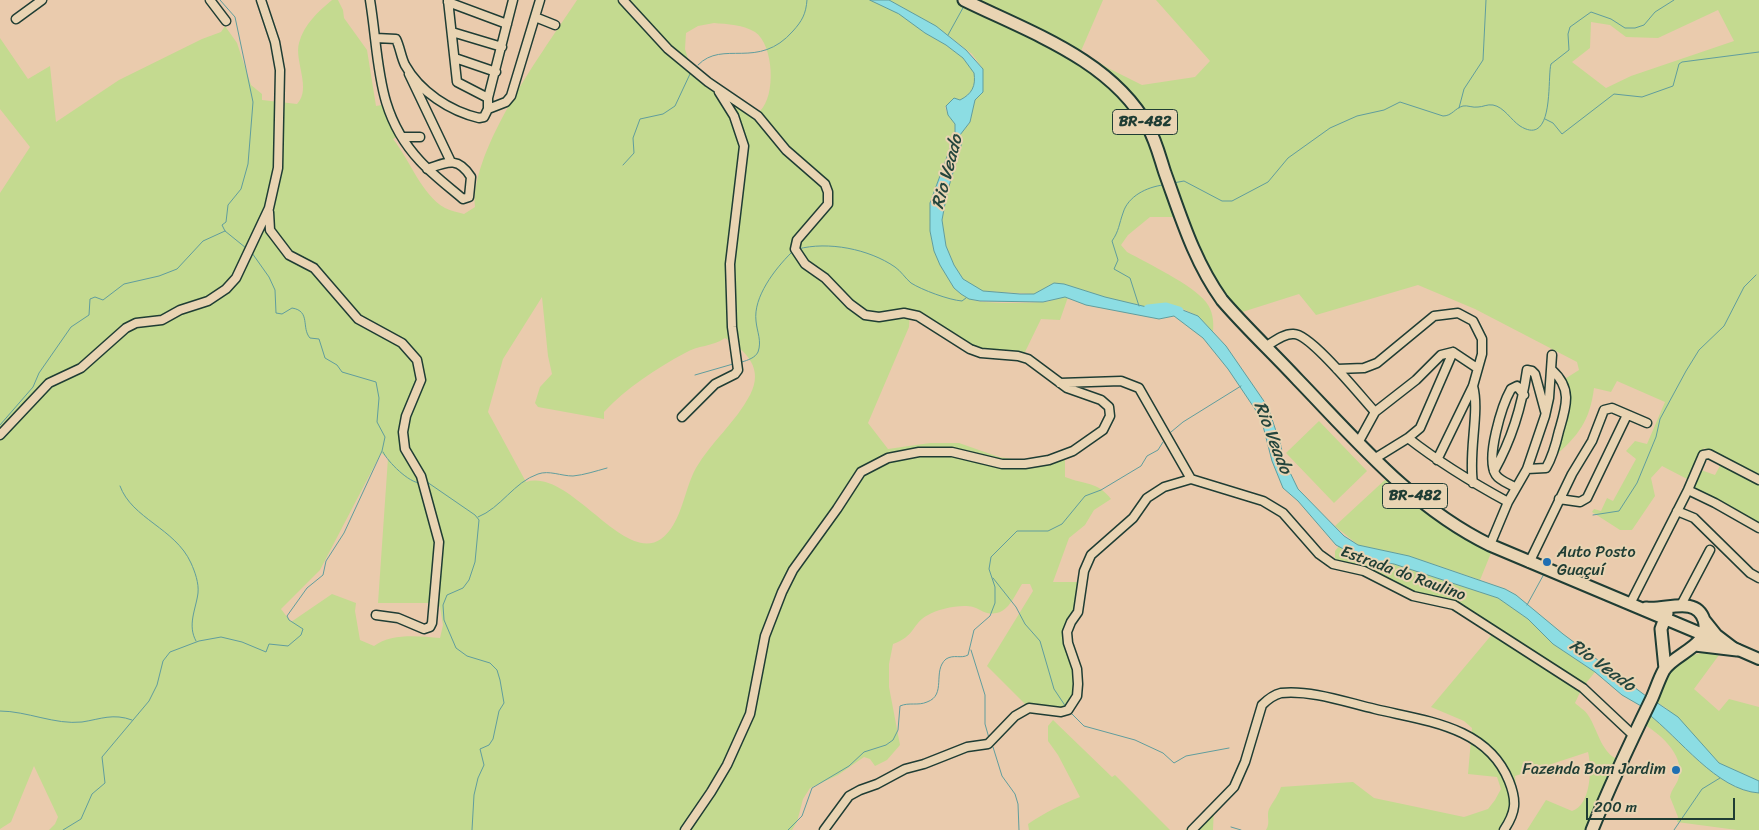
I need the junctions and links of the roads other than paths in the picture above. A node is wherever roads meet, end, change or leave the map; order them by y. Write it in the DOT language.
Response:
graph roads {
  1 [pos="42,0"];
  2 [pos="210,0"];
  3 [pos="262,0"];
  4 [pos="370,0"];
  5 [pos="513,0"];
  6 [pos="540,0"];
  7 [pos="623,0"];
  8 [pos="964,0"];
  9 [pos="448,1"];
  10 [pos="535,17"];
  11 [pos="16,19"];
  12 [pos="226,21"];
  13 [pos="507,24"];
  14 [pos="555,25"];
  15 [pos="452,32"];
  16 [pos="376,38"];
  17 [pos="502,47"];
  18 [pos="455,58"];
  19 [pos="406,66"];
  20 [pos="496,72"];
  21 [pos="715,87"];
  22 [pos="488,98"];
  23 [pos="488,109"];
  24 [pos="402,137"];
  25 [pos="420,137"];
  26 [pos="450,160"];
  27 [pos="427,168"];
  28 [pos="269,208"];
  29 [pos="1266,347"];
  30 [pos="1453,352"];
  31 [pos="1552,355"];
  32 [pos="1477,368"];
  33 [pos="1337,369"];
  34 [pos="1552,370"];
  35 [pos="1060,383"];
  36 [pos="1472,386"];
  37 [pos="1524,395"];
  38 [pos="1375,412"];
  39 [pos="1627,415"];
  40 [pos="1545,416"];
  41 [pos="682,417"];
  42 [pos="1647,423"];
  43 [pos="0,435"];
  44 [pos="1408,438"];
  45 [pos="1358,443"];
  46 [pos="1374,459"];
  47 [pos="1437,460"];
  48 [pos="1527,470"];
  49 [pos="1494,471"];
  50 [pos="1191,479"];
  51 [pos="1759,480"];
  52 [pos="1472,483"];
  53 [pos="1516,488"];
  54 [pos="1688,490"];
  55 [pos="1559,499"];
  56 [pos="1508,502"];
  57 [pos="1678,511"];
  58 [pos="1759,528"];
  59 [pos="1490,545"];
  60 [pos="1710,550"];
  61 [pos="1529,563"];
  62 [pos="1759,578"];
  63 [pos="1680,605"];
  64 [pos="1637,607"];
  65 [pos="376,616"];
  66 [pos="1663,618"];
  67 [pos="1704,620"];
  68 [pos="1704,635"];
  69 [pos="1662,636"];
  70 [pos="1693,646"];
  71 [pos="1735,649"];
  72 [pos="1759,659"];
  73 [pos="1665,669"];
  74 [pos="1633,735"];
  75 [pos="684,830"];
  76 [pos="824,830"];
  77 [pos="1192,830"];
  78 [pos="1504,830"];
  79 [pos="1592,830"];
  1 -- 11 [label="street"];
  2 -- 12 [label="street"];
  3 -- 28 [label="street"];
  4 -- 16 [label="street"];
  5 -- 13 [label="street"];
  6 -- 10 [label="street"];
  7 -- 21 [label="street"];
  8 -- 29 [label="highway, BR-482"];
  9 -- 13 [label="street"];
  9 -- 15 [label="street"];
  10 -- 14 [label="street"];
  10 -- 23 [label="street"];
  13 -- 17 [label="street"];
  15 -- 17 [label="street"];
  15 -- 18 [label="street"];
  16 -- 19 [label="street"];
  16 -- 24 [label="street"];
  17 -- 20 [label="street"];
  18 -- 20 [label="street"];
  18 -- 22 [label="street"];
  19 -- 23 [label="street"];
  19 -- 26 [label="street"];
  20 -- 22 [label="street"];
  21 -- 35 [label="street"];
  21 -- 41 [label="street"];
  22 -- 23 [label="street"];
  24 -- 25 [label="street"];
  24 -- 27 [label="street"];
  26 -- 27 [label="street"];
  26 -- 27 [label="street"];
  28 -- 43 [label="street"];
  28 -- 65 [label="street"];
  29 -- 33 [label="street"];
  29 -- 45 [label="highway, BR-482"];
  30 -- 32 [label="street"];
  30 -- 38 [label="street"];
  30 -- 44 [label="street"];
  31 -- 34 [label="street"];
  32 -- 33 [label="street"];
  32 -- 36 [label="street"];
  33 -- 38 [label="street"];
  34 -- 40 [label="street"];
  34 -- 48 [label="street"];
  35 -- 50 [label="street"];
  35 -- 75 [label="street"];
  36 -- 47 [label="street"];
  36 -- 52 [label="street"];
  37 -- 40 [label="street"];
  37 -- 49 [label="street"];
  37 -- 49 [label="street"];
  38 -- 45 [label="street"];
  39 -- 42 [label="street"];
  39 -- 55 [label="street"];
  39 -- 55 [label="street"];
  40 -- 48 [label="street"];
  44 -- 46 [label="street"];
  44 -- 47 [label="street"];
  45 -- 46 [label="highway, BR-482"];
  46 -- 59 [label="highway, BR-482"];
  47 -- 52 [label="street"];
  48 -- 53 [label="street"];
  49 -- 53 [label="street"];
  50 -- 74 [label="street, Estrada do Raulino"];
  50 -- 76 [label="street"];
  51 -- 54 [label="street"];
  52 -- 56 [label="street"];
  53 -- 56 [label="street"];
  54 -- 57 [label="street"];
  54 -- 58 [label="street"];
  55 -- 61 [label="street"];
  56 -- 59 [label="street"];
  57 -- 62 [label="street"];
  57 -- 64 [label="street"];
  59 -- 61 [label="highway, BR-482"];
  60 -- 63 [label="street"];
  61 -- 64 [label="highway, BR-482"];
  63 -- 64 [label="highway, BR-482"];
  63 -- 66 [label="highway"];
  63 -- 67 [label="highway"];
  64 -- 66 [label="highway"];
  64 -- 69 [label="highway"];
  66 -- 68 [label="highway"];
  66 -- 69 [label="highway"];
  67 -- 68 [label="highway"];
  67 -- 71 [label="highway"];
  68 -- 70 [label="highway"];
  68 -- 71 [label="main road"];
  69 -- 70 [label="highway"];
  69 -- 73 [label="highway"];
  70 -- 71 [label="highway"];
  70 -- 73 [label="highway"];
  71 -- 72 [label="main road"];
  73 -- 74 [label="highway"];
  74 -- 79 [label="highway"];
  77 -- 78 [label="street"];
}
